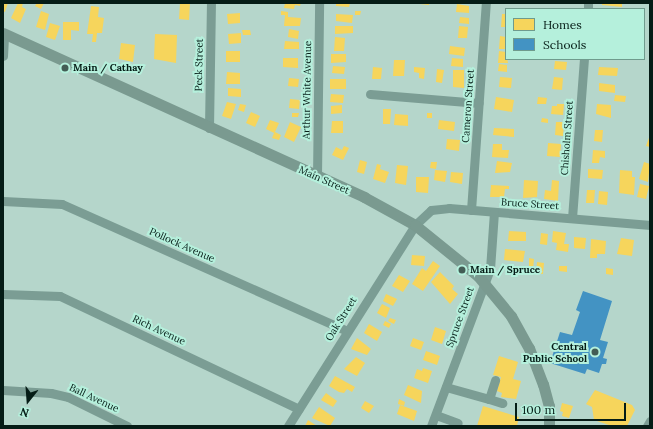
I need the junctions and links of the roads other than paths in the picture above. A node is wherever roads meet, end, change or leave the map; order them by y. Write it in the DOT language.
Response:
graph roads {
  1 [pos="211,3"];
  2 [pos="319,3"];
  3 [pos="486,3"];
  4 [pos="3,33"];
  5 [pos="3,56"];
  6 [pos="584,60"];
  7 [pos="370,94"];
  8 [pos="479,103"];
  9 [pos="209,128"];
  10 [pos="317,177"];
  11 [pos="3,201"];
  12 [pos="471,210"];
  13 [pos="494,212"];
  14 [pos="572,218"];
  15 [pos="415,225"];
  16 [pos="650,225"];
  17 [pos="484,282"];
  18 [pos="3,294"];
  19 [pos="346,331"];
  20 [pos="495,380"];
  21 [pos="446,386"];
  22 [pos="3,390"];
  23 [pos="488,399"];
  24 [pos="502,403"];
  25 [pos="299,409"];
  26 [pos="436,415"];
  27 [pos="650,421"];
  28 [pos="458,423"];
  29 [pos="127,426"];
  30 [pos="288,426"];
  31 [pos="432,426"];
  32 [pos="549,426"];
  33 [pos="646,426"];
  1 -- 9 [label="street, Peck Street"];
  2 -- 10 [label="street, Arthur White Avenue"];
  3 -- 8 [label="street, Cameron Street"];
  4 -- 5 [label="street"];
  4 -- 9 [label="main road, Main Street"];
  6 -- 14 [label="street, Chisholm Street"];
  7 -- 8 [label="street"];
  8 -- 12 [label="street, Cameron Street"];
  9 -- 10 [label="main road, Main Street"];
  10 -- 15 [label="main road, Main Street"];
  11 -- 19 [label="street, Pollock Avenue"];
  12 -- 13 [label="street, Bruce Street"];
  12 -- 15 [label="street, Bruce Street"];
  13 -- 14 [label="street, Bruce Street"];
  13 -- 17 [label="street, Spruce Street"];
  14 -- 16 [label="street, Bruce Street"];
  15 -- 17 [label="main road, Main Street"];
  15 -- 19 [label="street, Oak Street"];
  17 -- 21 [label="street, Spruce Street"];
  17 -- 32 [label="main road, Main Street"];
  18 -- 25 [label="street, Rich Avenue"];
  19 -- 25 [label="street, Oak Street"];
  20 -- 23 [label="street"];
  21 -- 23 [label="street"];
  21 -- 26 [label="street, Spruce Street"];
  22 -- 29 [label="street, Ball Avenue"];
  23 -- 24 [label="street"];
  25 -- 30 [label="street, Oak Street"];
  26 -- 28 [label="street"];
  26 -- 31 [label="street, Spruce Street"];
  27 -- 33 [label="street"];
}
